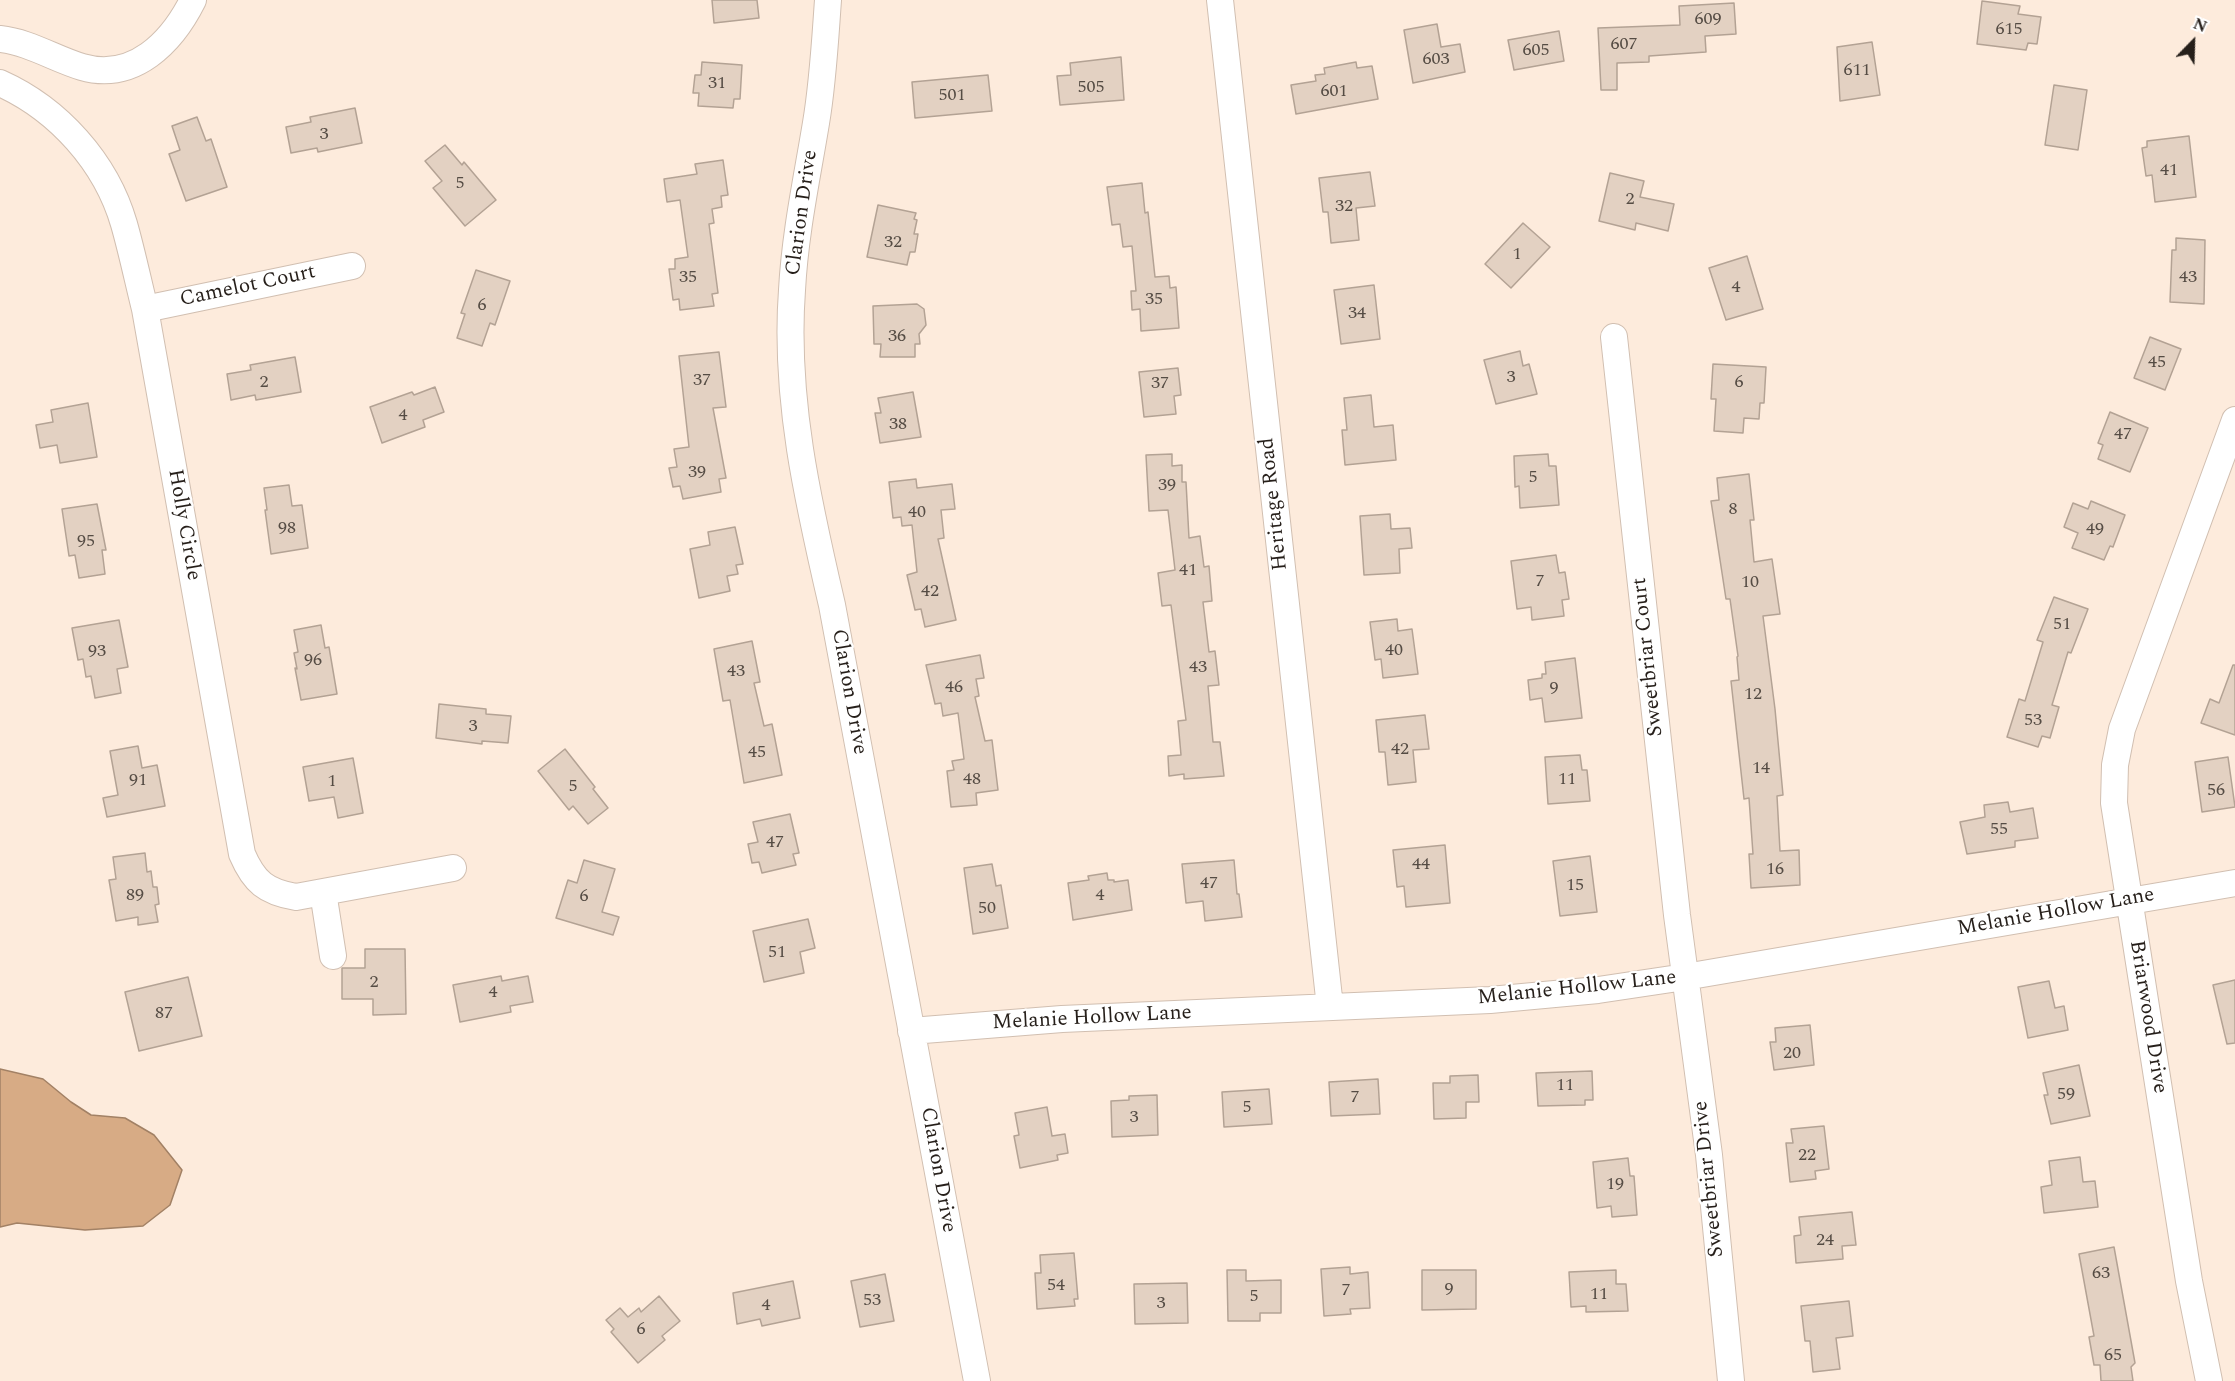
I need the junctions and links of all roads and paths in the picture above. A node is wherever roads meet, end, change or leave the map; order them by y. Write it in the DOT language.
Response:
graph roads {
  1 [pos="193,0"];
  2 [pos="828,0"];
  3 [pos="1220,0"];
  4 [pos="0,39"];
  5 [pos="0,83"];
  6 [pos="352,266"];
  7 [pos="145,309"];
  8 [pos="1614,337"];
  9 [pos="2235,420"];
  10 [pos="453,868"];
  11 [pos="2235,883"];
  12 [pos="323,892"];
  13 [pos="2128,900"];
  14 [pos="333,956"];
  15 [pos="1685,977"];
  16 [pos="1330,1007"];
  17 [pos="911,1031"];
  18 [pos="977,1381"];
  19 [pos="1725,1381"];
  20 [pos="2209,1381"];
  1 -- 4 [label="street"];
  2 -- 17 [label="street, Clarion Drive"];
  3 -- 16 [label="street, Heritage Road"];
  5 -- 7 [label="street, Holly Circle"];
  6 -- 7 [label="street, Camelot Court"];
  7 -- 12 [label="street, Holly Circle"];
  8 -- 15 [label="street, Sweetbriar Court"];
  9 -- 13 [label="street, Briarwood Drive"];
  10 -- 12 [label="street, Holly Circle"];
  11 -- 13 [label="street, Melanie Hollow Lane"];
  12 -- 14 [label="street"];
  13 -- 15 [label="street, Melanie Hollow Lane"];
  13 -- 20 [label="street, Briarwood Drive"];
  15 -- 16 [label="street, Melanie Hollow Lane"];
  15 -- 19 [label="street, Sweetbriar Drive"];
  16 -- 17 [label="street, Melanie Hollow Lane"];
  17 -- 18 [label="street, Clarion Drive"];
}
